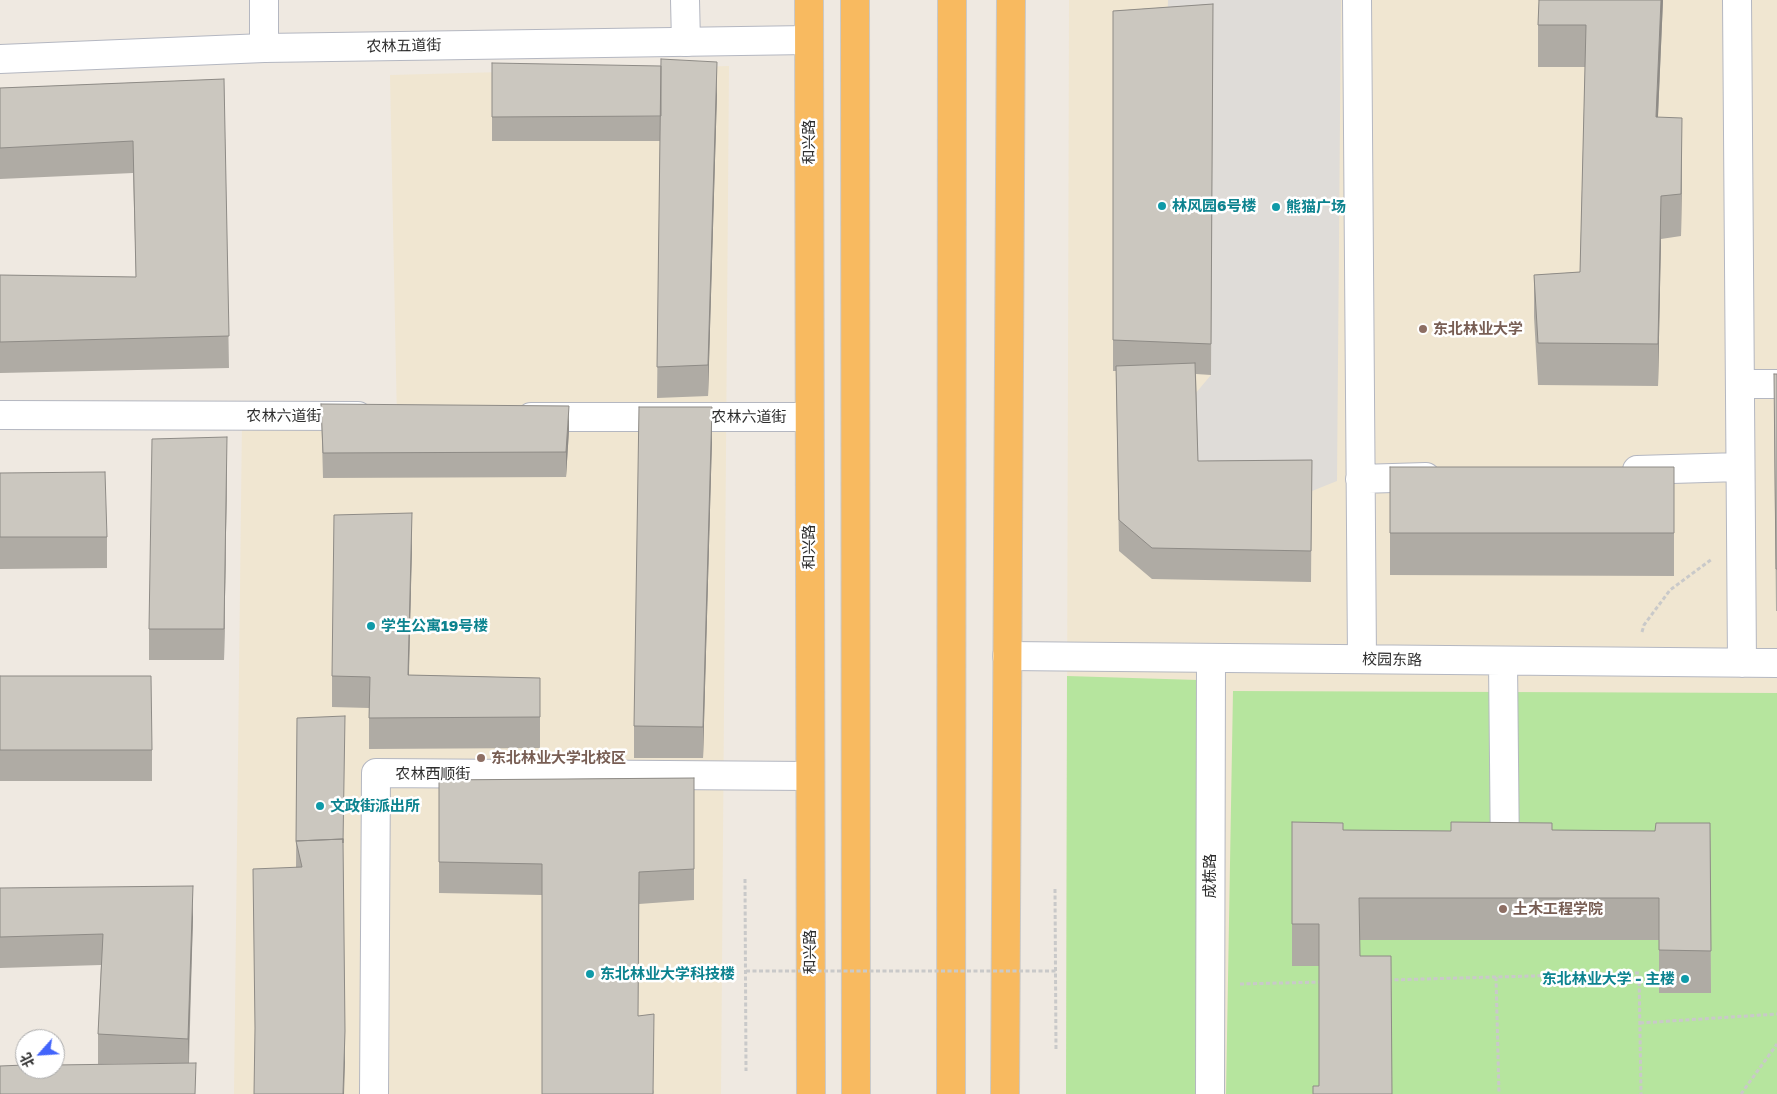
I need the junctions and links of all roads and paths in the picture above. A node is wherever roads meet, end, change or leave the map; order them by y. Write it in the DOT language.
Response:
graph roads {
  1 [pos="264,0"];
  2 [pos="685,0"];
  3 [pos="808,0"];
  4 [pos="855,0"];
  5 [pos="952,0"];
  6 [pos="1011,0"];
  7 [pos="1356,0"];
  8 [pos="1738,0"];
  9 [pos="809,40"];
  10 [pos="686,42"];
  11 [pos="264,48"];
  12 [pos="0,59"];
  13 [pos="1740,384"];
  14 [pos="1777,384"];
  15 [pos="0,416"];
  16 [pos="379,416"];
  17 [pos="508,417"];
  18 [pos="808,417"];
  19 [pos="1740,467"];
  20 [pos="1614,471"];
  21 [pos="1448,476"];
  22 [pos="1360,479"];
  23 [pos="1740,542"];
  24 [pos="1007,656"];
  25 [pos="1210,658"];
  26 [pos="1362,660"];
  27 [pos="1503,661"];
  28 [pos="1634,662"];
  29 [pos="1742,663"];
  30 [pos="1777,663"];
  31 [pos="810,776"];
  32 [pos="1505,865"];
  33 [pos="745,879"];
  34 [pos="1055,888"];
  35 [pos="746,971"];
  36 [pos="1056,971"];
  37 [pos="1496,977"];
  38 [pos="1387,980"];
  39 [pos="1328,982"];
  40 [pos="1210,985"];
  41 [pos="1777,1014"];
  42 [pos="1640,1023"];
  43 [pos="1777,1044"];
  44 [pos="1056,1051"];
  45 [pos="746,1071"];
  46 [pos="374,1094"];
  47 [pos="810,1094"];
  48 [pos="856,1094"];
  49 [pos="951,1094"];
  50 [pos="1005,1094"];
  51 [pos="1210,1094"];
  52 [pos="1498,1094"];
  53 [pos="1642,1094"];
  54 [pos="1741,1094"];
  1 -- 11 [label="street"];
  2 -- 10 [label="street"];
  3 -- 9 [label="highway, 和兴路"];
  4 -- 48 [label="highway"];
  5 -- 49 [label="highway"];
  6 -- 24 [label="highway"];
  7 -- 22 [label="street"];
  8 -- 13 [label="street"];
  9 -- 10 [label="street, 农林五道街"];
  9 -- 18 [label="highway, 和兴路"];
  10 -- 11 [label="street, 农林五道街"];
  11 -- 12 [label="street, 农林五道街"];
  13 -- 14 [label="street"];
  13 -- 19 [label="street"];
  15 -- 16 [label="street, 农林六道街"];
  17 -- 18 [label="street, 农林六道街"];
  18 -- 31 [label="highway, 和兴路"];
  19 -- 20 [label="street"];
  19 -- 23 [label="street"];
  21 -- 22 [label="street"];
  22 -- 26 [label="street"];
  23 -- 28 [label="path"];
  23 -- 29 [label="street"];
  24 -- 25 [label="street, 校园东路"];
  24 -- 50 [label="highway"];
  25 -- 26 [label="street, 校园东路"];
  25 -- 40 [label="street, 成栋路"];
  26 -- 27 [label="street, 校园东路"];
  27 -- 28 [label="street, 校园东路"];
  27 -- 32 [label="street"];
  28 -- 29 [label="street, 校园东路"];
  29 -- 30 [label="street, 校园东路"];
  31 -- 46 [label="street, 农林西顺街"];
  31 -- 47 [label="highway, 和兴路"];
  33 -- 35 [label="path"];
  34 -- 36 [label="path"];
  35 -- 36 [label="path, bridge"];
  35 -- 45 [label="path"];
  36 -- 44 [label="path"];
  37 -- 38 [label="path"];
  37 -- 42 [label="path"];
  37 -- 52 [label="path"];
  39 -- 40 [label="path"];
  40 -- 51 [label="street, 成栋路"];
  41 -- 42 [label="path"];
  42 -- 53 [label="path"];
  43 -- 54 [label="path"];
}
